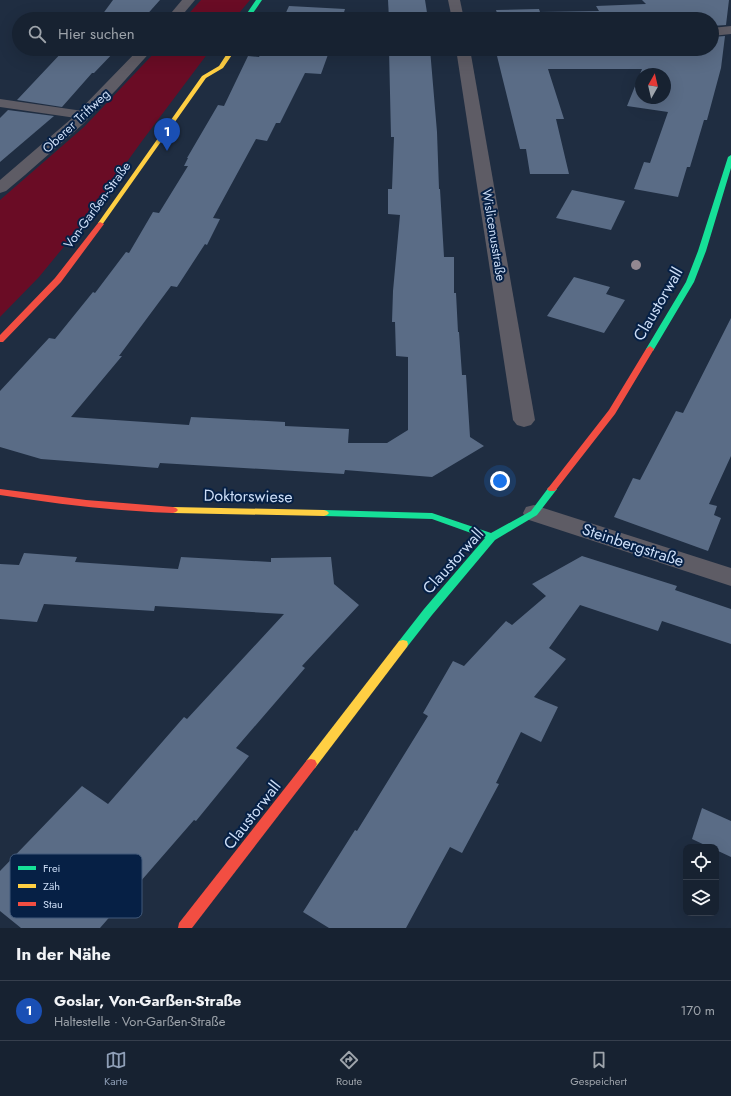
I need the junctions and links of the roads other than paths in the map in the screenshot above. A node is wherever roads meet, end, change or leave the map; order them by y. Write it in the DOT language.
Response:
graph roads {
  1 [pos="189,0"];
  2 [pos="259,0"];
  3 [pos="454,0"];
  4 [pos="178,12"];
  5 [pos="251,12"];
  6 [pos="457,12"];
  7 [pos="731,30"];
  8 [pos="719,31"];
  9 [pos="140,56"];
  10 [pos="228,56"];
  11 [pos="464,56"];
  12 [pos="206,64"];
  13 [pos="204,77"];
  14 [pos="0,103"];
  15 [pos="84,115"];
  16 [pos="731,157"];
  17 [pos="0,188"];
  18 [pos="0,340"];
  19 [pos="524,420"];
  20 [pos="0,492"];
  21 [pos="534,513"];
  22 [pos="492,537"];
  23 [pos="731,577"];
  24 [pos="184,928"];
  1 -- 4 [label="street"];
  2 -- 5 [label="street"];
  3 -- 6 [label="street"];
  7 -- 8 [label="street"];
  9 -- 15 [label="street, Oberer Triftweg"];
  10 -- 13 [label="street, Von-Garßen-Straße"];
  11 -- 19 [label="street, Wislicenusstraße"];
  12 -- 13 [label="street, Von-Garßen-Straße"];
  13 -- 18 [label="street, Von-Garßen-Straße"];
  14 -- 15 [label="lane"];
  15 -- 17 [label="street, Oberer Triftweg"];
  16 -- 21 [label="street, Claustorwall"];
  20 -- 22 [label="street, Doktorswiese"];
  21 -- 22 [label="street, Claustorwall"];
  21 -- 23 [label="street, Steinbergstraße"];
  22 -- 24 [label="street, Claustorwall"];
}
